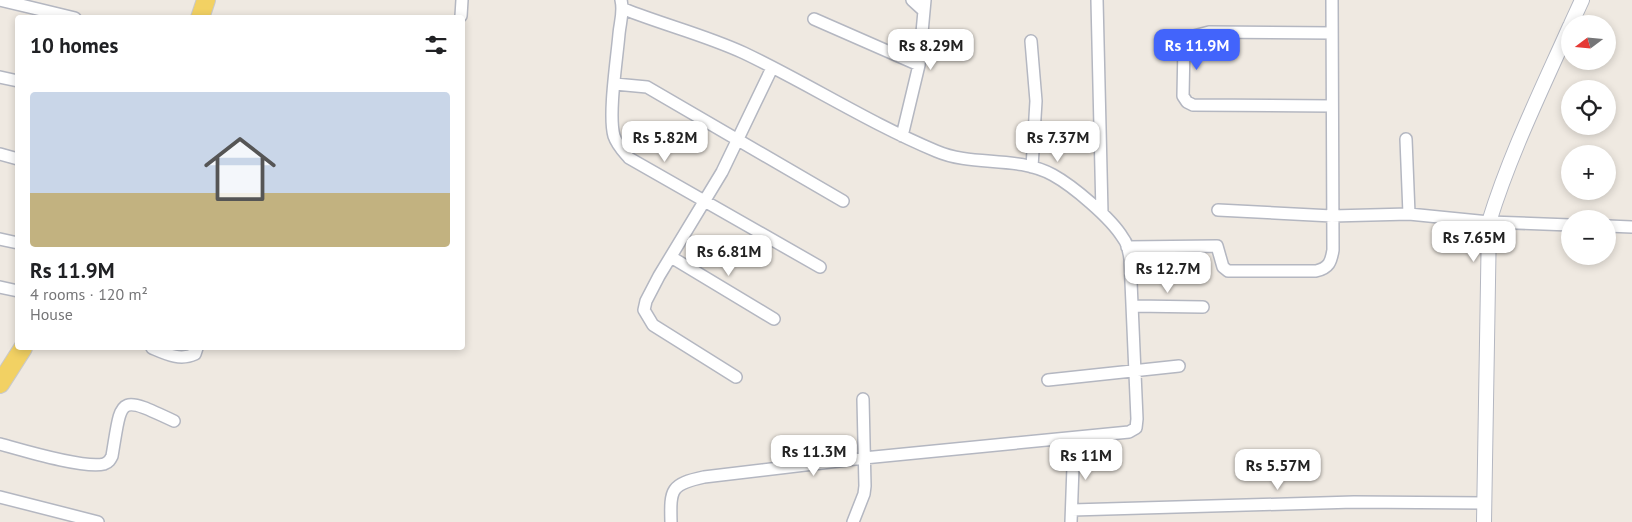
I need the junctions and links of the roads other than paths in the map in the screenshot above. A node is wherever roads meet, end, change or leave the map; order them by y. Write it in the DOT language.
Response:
graph roads {
  1 [pos="0,0"];
  2 [pos="206,0"];
  3 [pos="462,0"];
  4 [pos="912,0"];
  5 [pos="1097,0"];
  6 [pos="1332,0"];
  7 [pos="1582,0"];
  8 [pos="34,4"];
  9 [pos="622,5"];
  10 [pos="924,6"];
  11 [pos="66,15"];
  12 [pos="201,15"];
  13 [pos="461,15"];
  14 [pos="1575,15"];
  15 [pos="814,19"];
  16 [pos="1332,32"];
  17 [pos="1031,40"];
  18 [pos="1561,45"];
  19 [pos="919,65"];
  20 [pos="772,68"];
  21 [pos="0,77"];
  22 [pos="15,80"];
  23 [pos="615,84"];
  24 [pos="1332,106"];
  25 [pos="902,136"];
  26 [pos="1406,139"];
  27 [pos="738,140"];
  28 [pos="0,154"];
  29 [pos="15,158"];
  30 [pos="1032,168"];
  31 [pos="705,200"];
  32 [pos="843,201"];
  33 [pos="1218,210"];
  34 [pos="1102,213"];
  35 [pos="1409,214"];
  36 [pos="1332,216"];
  37 [pos="1489,222"];
  38 [pos="1561,225"];
  39 [pos="1616,226"];
  40 [pos="1632,227"];
  41 [pos="0,239"];
  42 [pos="15,242"];
  43 [pos="1127,247"];
  44 [pos="671,257"];
  45 [pos="820,267"];
  46 [pos="0,287"];
  47 [pos="15,291"];
  48 [pos="1133,306"];
  49 [pos="1203,307"];
  50 [pos="774,319"];
  51 [pos="22,350"];
  52 [pos="157,350"];
  53 [pos="197,350"];
  54 [pos="1179,366"];
  55 [pos="1135,371"];
  56 [pos="736,377"];
  57 [pos="1048,380"];
  58 [pos="0,384"];
  59 [pos="862,399"];
  60 [pos="174,421"];
  61 [pos="1074,439"];
  62 [pos="0,444"];
  63 [pos="864,458"];
  64 [pos="0,497"];
  65 [pos="1484,503"];
  66 [pos="1072,510"];
  67 [pos="98,522"];
  68 [pos="671,522"];
  69 [pos="852,522"];
  70 [pos="1071,522"];
  71 [pos="1484,522"];
  1 -- 8 [label="street"];
  2 -- 12 [label="main road"];
  3 -- 13 [label="street"];
  4 -- 10 [label="street"];
  5 -- 34 [label="street"];
  6 -- 16 [label="street"];
  7 -- 14 [label="street"];
  8 -- 11 [label="street"];
  9 -- 20 [label="street"];
  9 -- 23 [label="street"];
  10 -- 19 [label="street"];
  15 -- 19 [label="street"];
  16 -- 24 [label="street"];
  16 -- 24 [label="street"];
  17 -- 30 [label="street"];
  18 -- 37 [label="street"];
  19 -- 25 [label="street"];
  20 -- 25 [label="street"];
  20 -- 27 [label="street"];
  21 -- 22 [label="street"];
  23 -- 27 [label="street"];
  23 -- 31 [label="street"];
  24 -- 36 [label="street"];
  25 -- 30 [label="street"];
  26 -- 35 [label="street"];
  27 -- 31 [label="street"];
  27 -- 32 [label="street"];
  28 -- 29 [label="street"];
  30 -- 34 [label="street"];
  31 -- 44 [label="street"];
  31 -- 45 [label="street"];
  33 -- 36 [label="street"];
  34 -- 43 [label="street"];
  35 -- 36 [label="street"];
  35 -- 37 [label="street"];
  36 -- 43 [label="street"];
  37 -- 38 [label="street"];
  37 -- 65 [label="street"];
  39 -- 40 [label="street"];
  41 -- 42 [label="street"];
  43 -- 48 [label="street"];
  44 -- 50 [label="street"];
  44 -- 56 [label="street"];
  46 -- 47 [label="street"];
  48 -- 49 [label="street"];
  48 -- 55 [label="street"];
  51 -- 58 [label="main road"];
  52 -- 53 [label="street"];
  54 -- 55 [label="street"];
  55 -- 57 [label="street"];
  55 -- 61 [label="street"];
  59 -- 63 [label="street"];
  60 -- 62 [label="street"];
  61 -- 63 [label="street"];
  61 -- 66 [label="street"];
  63 -- 68 [label="street"];
  63 -- 69 [label="street"];
  64 -- 67 [label="street"];
  65 -- 66 [label="street"];
  65 -- 71 [label="street"];
  66 -- 70 [label="street"];
}
